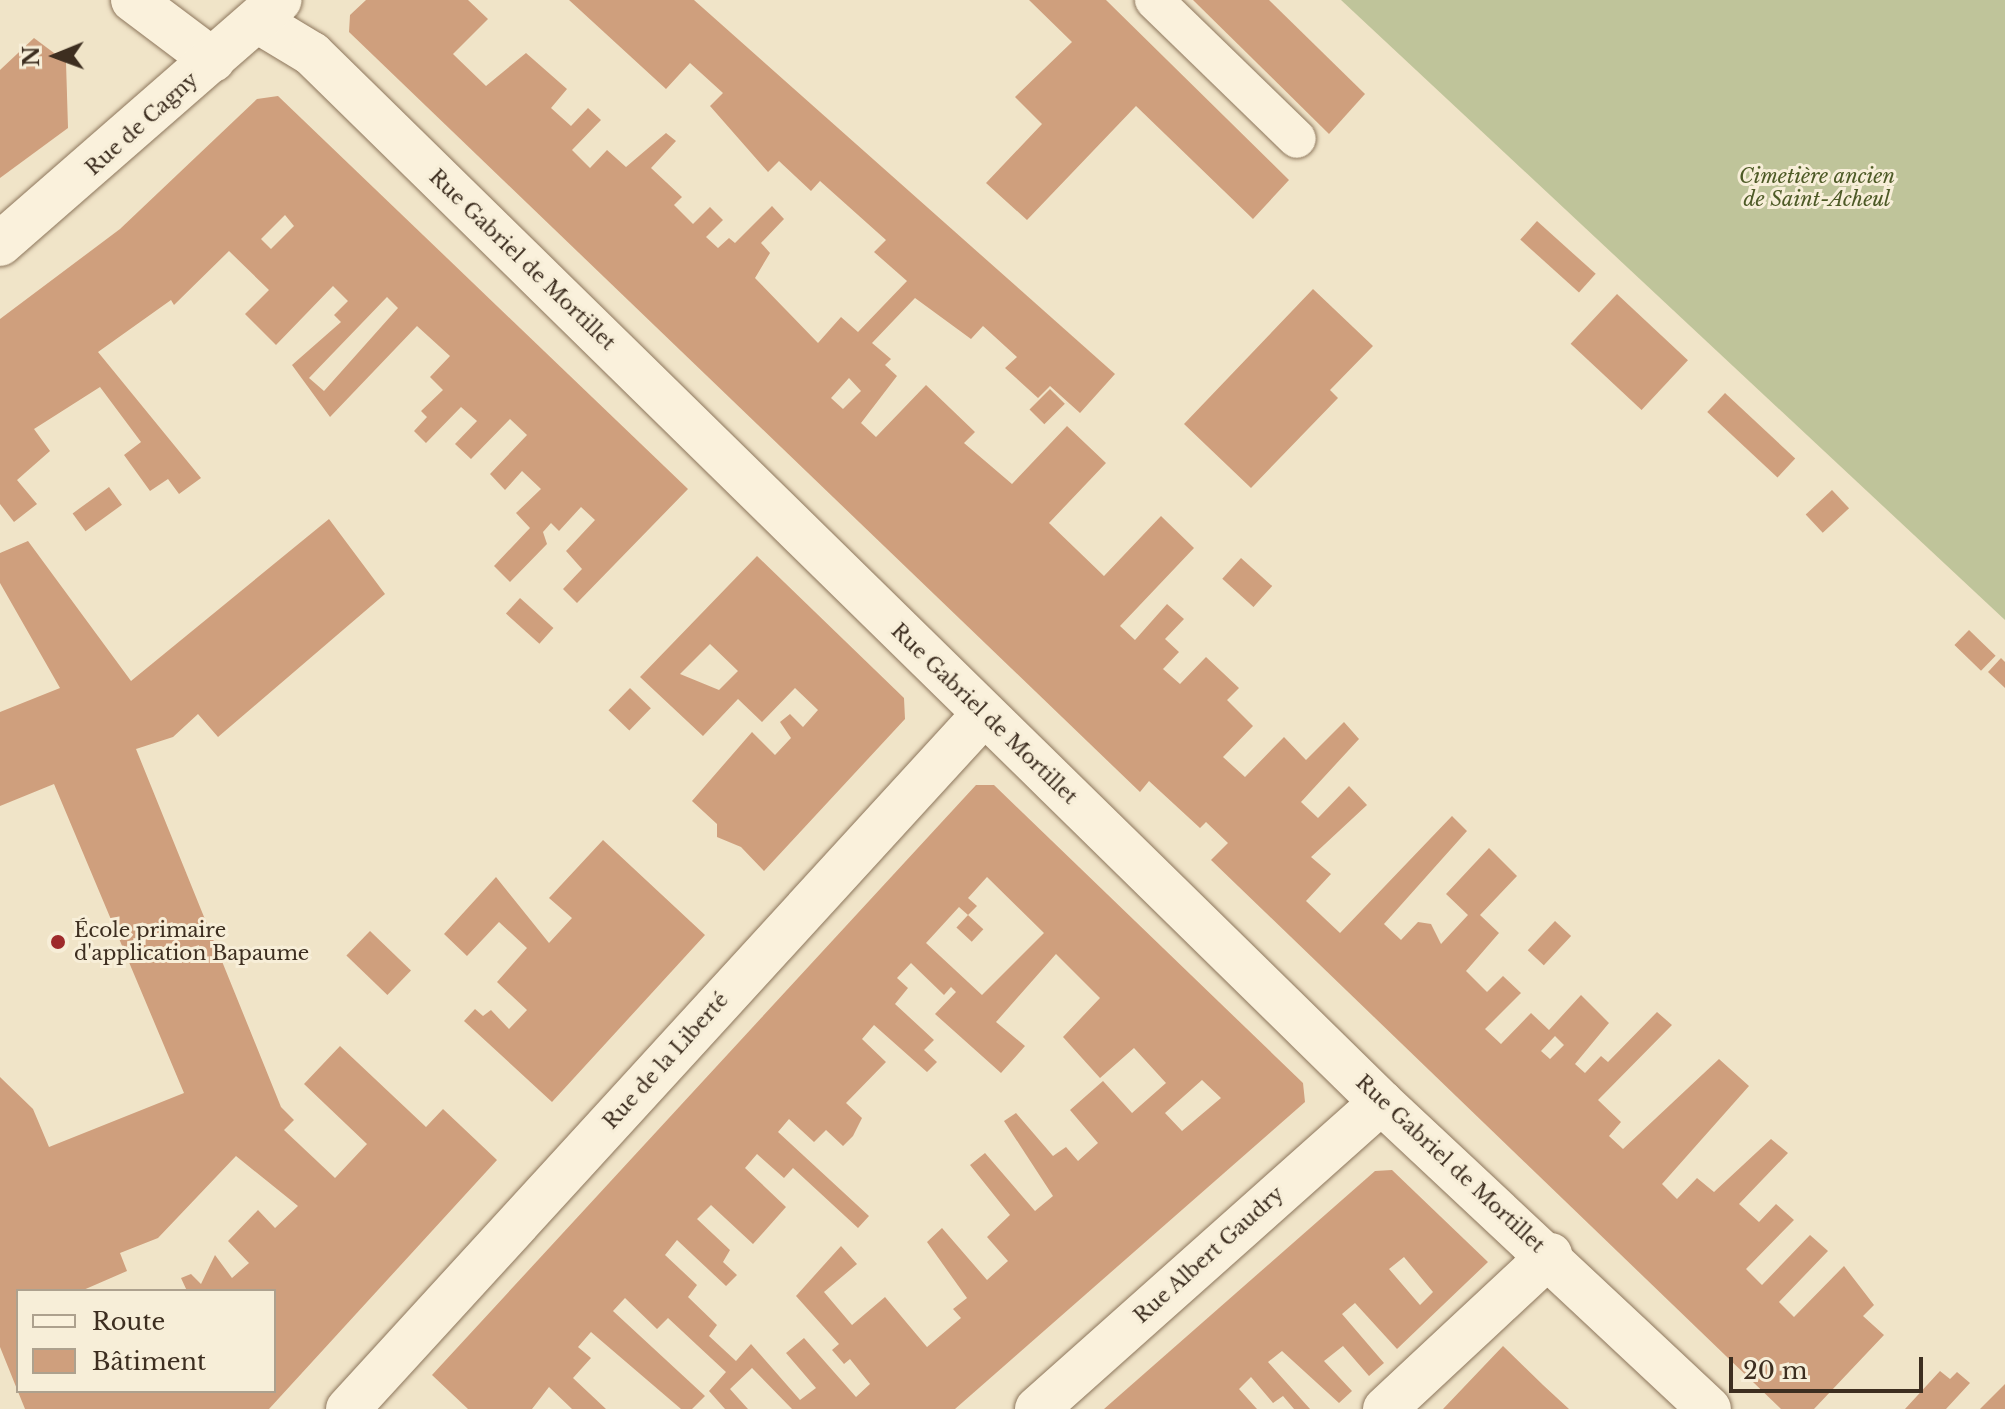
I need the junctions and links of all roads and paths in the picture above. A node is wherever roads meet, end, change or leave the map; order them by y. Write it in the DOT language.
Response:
graph roads {
  1 [pos="133,0"];
  2 [pos="1154,0"];
  3 [pos="270,11"];
  4 [pos="213,60"];
  5 [pos="1297,139"];
  6 [pos="0,244"];
  7 [pos="984,714"];
  8 [pos="1381,1102"];
  9 [pos="1550,1255"];
  10 [pos="348,1409"];
  11 [pos="1037,1409"];
  12 [pos="1385,1409"];
  13 [pos="1709,1409"];
  1 -- 4 [label="street"];
  2 -- 5 [label="lane"];
  3 -- 4 [label="street, Rue de Cagny"];
  3 -- 7 [label="street, Rue Gabriel de Mortillet"];
  4 -- 6 [label="street, Rue de Cagny"];
  7 -- 8 [label="street, Rue Gabriel de Mortillet"];
  7 -- 10 [label="street, Rue de la Liberté"];
  8 -- 9 [label="street, Rue Gabriel de Mortillet"];
  8 -- 11 [label="street, Rue Albert Gaudry"];
  9 -- 12 [label="street"];
  9 -- 13 [label="street, Rue Gabriel de Mortillet"];
}
